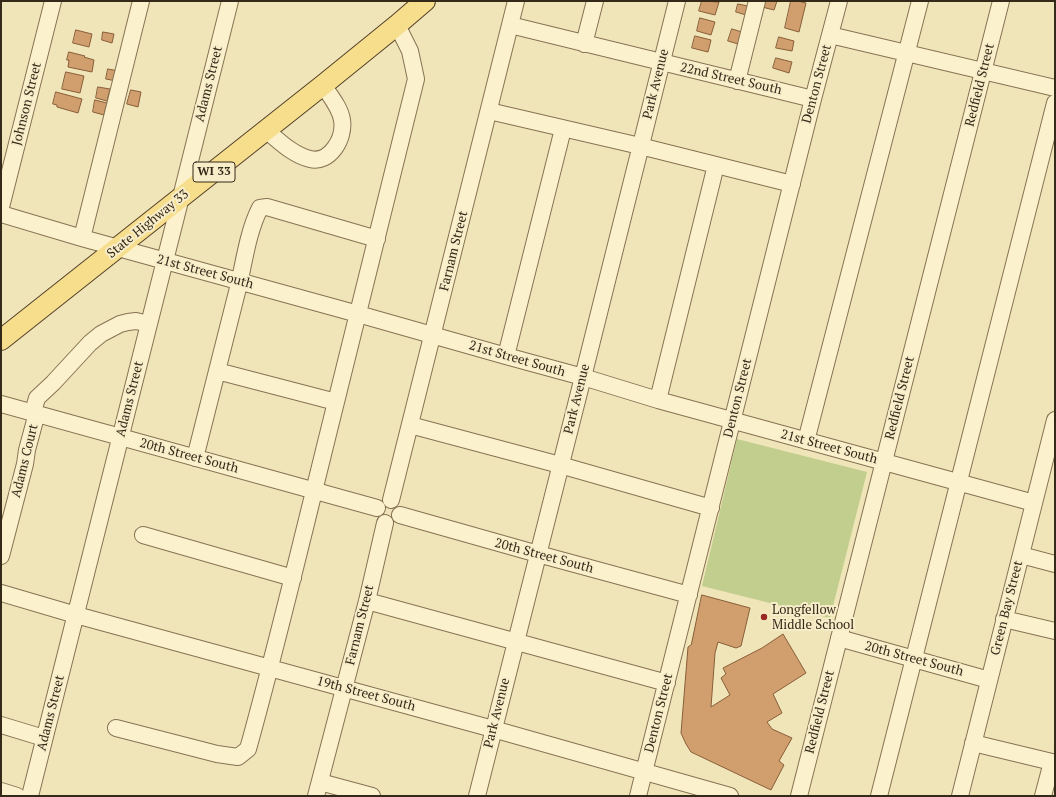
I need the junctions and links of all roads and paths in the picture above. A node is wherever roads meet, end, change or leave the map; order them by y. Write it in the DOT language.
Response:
graph roads {
  1 [pos="53,1"];
  2 [pos="141,1"];
  3 [pos="230,1"];
  4 [pos="425,1"];
  5 [pos="516,1"];
  6 [pos="595,1"];
  7 [pos="677,1"];
  8 [pos="757,1"];
  9 [pos="839,1"];
  10 [pos="920,1"];
  11 [pos="1001,1"];
  12 [pos="397,25"];
  13 [pos="510,25"];
  14 [pos="830,35"];
  15 [pos="584,44"];
  16 [pos="906,52"];
  17 [pos="661,63"];
  18 [pos="984,71"];
  19 [pos="737,81"];
  20 [pos="323,85"];
  21 [pos="1055,88"];
  22 [pos="813,99"];
  23 [pos="1055,103"];
  24 [pos="489,111"];
  25 [pos="563,129"];
  26 [pos="266,130"];
  27 [pos="640,146"];
  28 [pos="716,165"];
  29 [pos="792,184"];
  30 [pos="182,197"];
  31 [pos="1,207"];
  32 [pos="1,214"];
  33 [pos="82,238"];
  34 [pos="377,239"];
  35 [pos="118,248"];
  36 [pos="165,261"];
  37 [pos="240,281"];
  38 [pos="358,314"];
  39 [pos="149,324"];
  40 [pos="432,335"];
  41 [pos="1,340"];
  42 [pos="506,356"];
  43 [pos="217,371"];
  44 [pos="583,377"];
  45 [pos="658,400"];
  46 [pos="336,402"];
  47 [pos="1,404"];
  48 [pos="35,412"];
  49 [pos="1055,420"];
  50 [pos="732,421"];
  51 [pos="410,425"];
  52 [pos="120,437"];
  53 [pos="806,441"];
  54 [pos="194,458"];
  55 [pos="884,462"];
  56 [pos="560,464"];
  57 [pos="1048,479"];
  58 [pos="959,482"];
  59 [pos="314,491"];
  60 [pos="391,500"];
  61 [pos="1034,503"];
  62 [pos="377,508"];
  63 [pos="711,508"];
  64 [pos="400,515"];
  65 [pos="385,523"];
  66 [pos="143,535"];
  67 [pos="538,554"];
  68 [pos="1020,555"];
  69 [pos="1,556"];
  70 [pos="1055,564"];
  71 [pos="293,578"];
  72 [pos="1,593"];
  73 [pos="689,595"];
  74 [pos="367,601"];
  75 [pos="76,615"];
  76 [pos="1004,619"];
  77 [pos="1055,631"];
  78 [pos="839,638"];
  79 [pos="516,642"];
  80 [pos="915,659"];
  81 [pos="270,668"];
  82 [pos="989,680"];
  83 [pos="667,683"];
  84 [pos="344,688"];
  85 [pos="1,726"];
  86 [pos="116,728"];
  87 [pos="493,729"];
  88 [pos="44,738"];
  89 [pos="973,743"];
  90 [pos="644,772"];
  91 [pos="318,789"];
  92 [pos="1,791"];
  93 [pos="17,796"];
  94 [pos="30,796"];
  95 [pos="372,796"];
  96 [pos="477,796"];
  97 [pos="638,796"];
  98 [pos="730,796"];
  99 [pos="799,796"];
  100 [pos="879,796"];
  101 [pos="960,796"];
  102 [pos="1043,796"];
  1 -- 31 [label="street, Johnson Street"];
  2 -- 33 [label="street"];
  3 -- 30 [label="street, Adams Street"];
  4 -- 12 [label="main road, State Highway 33 / WI 33"];
  5 -- 13 [label="street, Farnam Street"];
  6 -- 15 [label="street"];
  7 -- 17 [label="street, Park Avenue"];
  8 -- 19 [label="street"];
  9 -- 14 [label="street, Denton Street"];
  10 -- 16 [label="street"];
  11 -- 18 [label="street, Redfield Street"];
  12 -- 20 [label="main road, State Highway 33 / WI 33"];
  12 -- 34 [label="street"];
  13 -- 15 [label="street, 22nd Street South"];
  13 -- 24 [label="street, Farnam Street"];
  14 -- 16 [label="street"];
  14 -- 22 [label="street, Denton Street"];
  15 -- 17 [label="street, 22nd Street South"];
  16 -- 18 [label="street"];
  16 -- 53 [label="street"];
  17 -- 19 [label="street, 22nd Street South"];
  17 -- 27 [label="street, Park Avenue"];
  18 -- 21 [label="street"];
  18 -- 55 [label="street, Redfield Street"];
  19 -- 22 [label="street, 22nd Street South"];
  20 -- 26 [label="main road, State Highway 33 / WI 33"];
  20 -- 26 [label="street"];
  22 -- 29 [label="street, Denton Street"];
  23 -- 58 [label="street"];
  24 -- 25 [label="street"];
  24 -- 40 [label="street, Farnam Street"];
  25 -- 27 [label="street"];
  25 -- 42 [label="street"];
  26 -- 30 [label="main road, State Highway 33 / WI 33"];
  27 -- 28 [label="street"];
  27 -- 44 [label="street, Park Avenue"];
  28 -- 29 [label="street"];
  28 -- 45 [label="street"];
  29 -- 50 [label="street, Denton Street"];
  30 -- 35 [label="main road, State Highway 33 / WI 33"];
  30 -- 36 [label="street, Adams Street"];
  32 -- 33 [label="street, 21st Street South"];
  33 -- 35 [label="street, 21st Street South"];
  34 -- 37 [label="street"];
  34 -- 38 [label="street"];
  35 -- 36 [label="street, 21st Street South"];
  35 -- 41 [label="main road, State Highway 33 / WI 33"];
  36 -- 37 [label="street, 21st Street South"];
  36 -- 39 [label="street, Adams Street"];
  37 -- 38 [label="street, 21st Street South"];
  37 -- 43 [label="street"];
  38 -- 40 [label="street, 21st Street South"];
  38 -- 46 [label="street"];
  39 -- 48 [label="street, Adams Court"];
  39 -- 52 [label="street, Adams Street"];
  40 -- 42 [label="street, 21st Street South"];
  40 -- 51 [label="street, Farnam Street"];
  42 -- 44 [label="street, 21st Street South"];
  43 -- 46 [label="street"];
  43 -- 54 [label="street"];
  44 -- 45 [label="street, 21st Street South"];
  44 -- 56 [label="street, Park Avenue"];
  45 -- 50 [label="street, 21st Street South"];
  46 -- 59 [label="street"];
  47 -- 48 [label="street, 20th Street South"];
  48 -- 52 [label="street, 20th Street South"];
  48 -- 69 [label="street, Adams Court"];
  49 -- 57 [label="street, Green Bay Street"];
  50 -- 53 [label="street, 21st Street South"];
  50 -- 63 [label="street, Denton Street"];
  51 -- 56 [label="street"];
  51 -- 60 [label="street, Farnam Street"];
  52 -- 54 [label="street, 20th Street South"];
  52 -- 75 [label="street, Adams Street"];
  53 -- 55 [label="street, 21st Street South"];
  54 -- 59 [label="street, 20th Street South"];
  55 -- 58 [label="street, 21st Street South"];
  55 -- 78 [label="street, Redfield Street"];
  56 -- 63 [label="street"];
  56 -- 67 [label="street, Park Avenue"];
  57 -- 61 [label="street, Green Bay Street"];
  58 -- 61 [label="street, 21st Street South"];
  58 -- 80 [label="street"];
  59 -- 62 [label="street, 20th Street South"];
  59 -- 71 [label="street"];
  60 -- 62 [label="street"];
  60 -- 64 [label="street"];
  61 -- 68 [label="street, Green Bay Street"];
  62 -- 65 [label="street"];
  63 -- 73 [label="street, Denton Street"];
  64 -- 65 [label="street"];
  64 -- 67 [label="street, 20th Street South"];
  65 -- 74 [label="street, Farnam Street"];
  66 -- 71 [label="street"];
  67 -- 73 [label="street, 20th Street South"];
  67 -- 79 [label="street, Park Avenue"];
  68 -- 70 [label="street"];
  68 -- 76 [label="street, Green Bay Street"];
  71 -- 81 [label="street"];
  72 -- 75 [label="street, 19th Street South"];
  73 -- 83 [label="street, Denton Street"];
  74 -- 79 [label="street"];
  74 -- 84 [label="street, Farnam Street"];
  75 -- 81 [label="street, 19th Street South"];
  75 -- 88 [label="street, Adams Street"];
  76 -- 77 [label="street"];
  76 -- 82 [label="street, Green Bay Street"];
  78 -- 80 [label="street, 20th Street South"];
  78 -- 99 [label="street, Redfield Street"];
  79 -- 83 [label="street"];
  79 -- 87 [label="street, Park Avenue"];
  80 -- 82 [label="street, 20th Street South"];
  80 -- 100 [label="street"];
  81 -- 84 [label="street, 19th Street South"];
  81 -- 86 [label="street"];
  82 -- 89 [label="street, Green Bay Street"];
  83 -- 90 [label="street, Denton Street"];
  84 -- 87 [label="street, 19th Street South"];
  84 -- 91 [label="street, Farnam Street"];
  85 -- 88 [label="street"];
  87 -- 90 [label="street, 19th Street South"];
  87 -- 96 [label="street, Park Avenue"];
  88 -- 94 [label="street, Adams Street"];
  89 -- 101 [label="street, Green Bay Street"];
  89 -- 102 [label="street"];
  90 -- 97 [label="street, Denton Street"];
  90 -- 98 [label="street, 19th Street South"];
  91 -- 95 [label="street"];
  92 -- 93 [label="street"];
}
